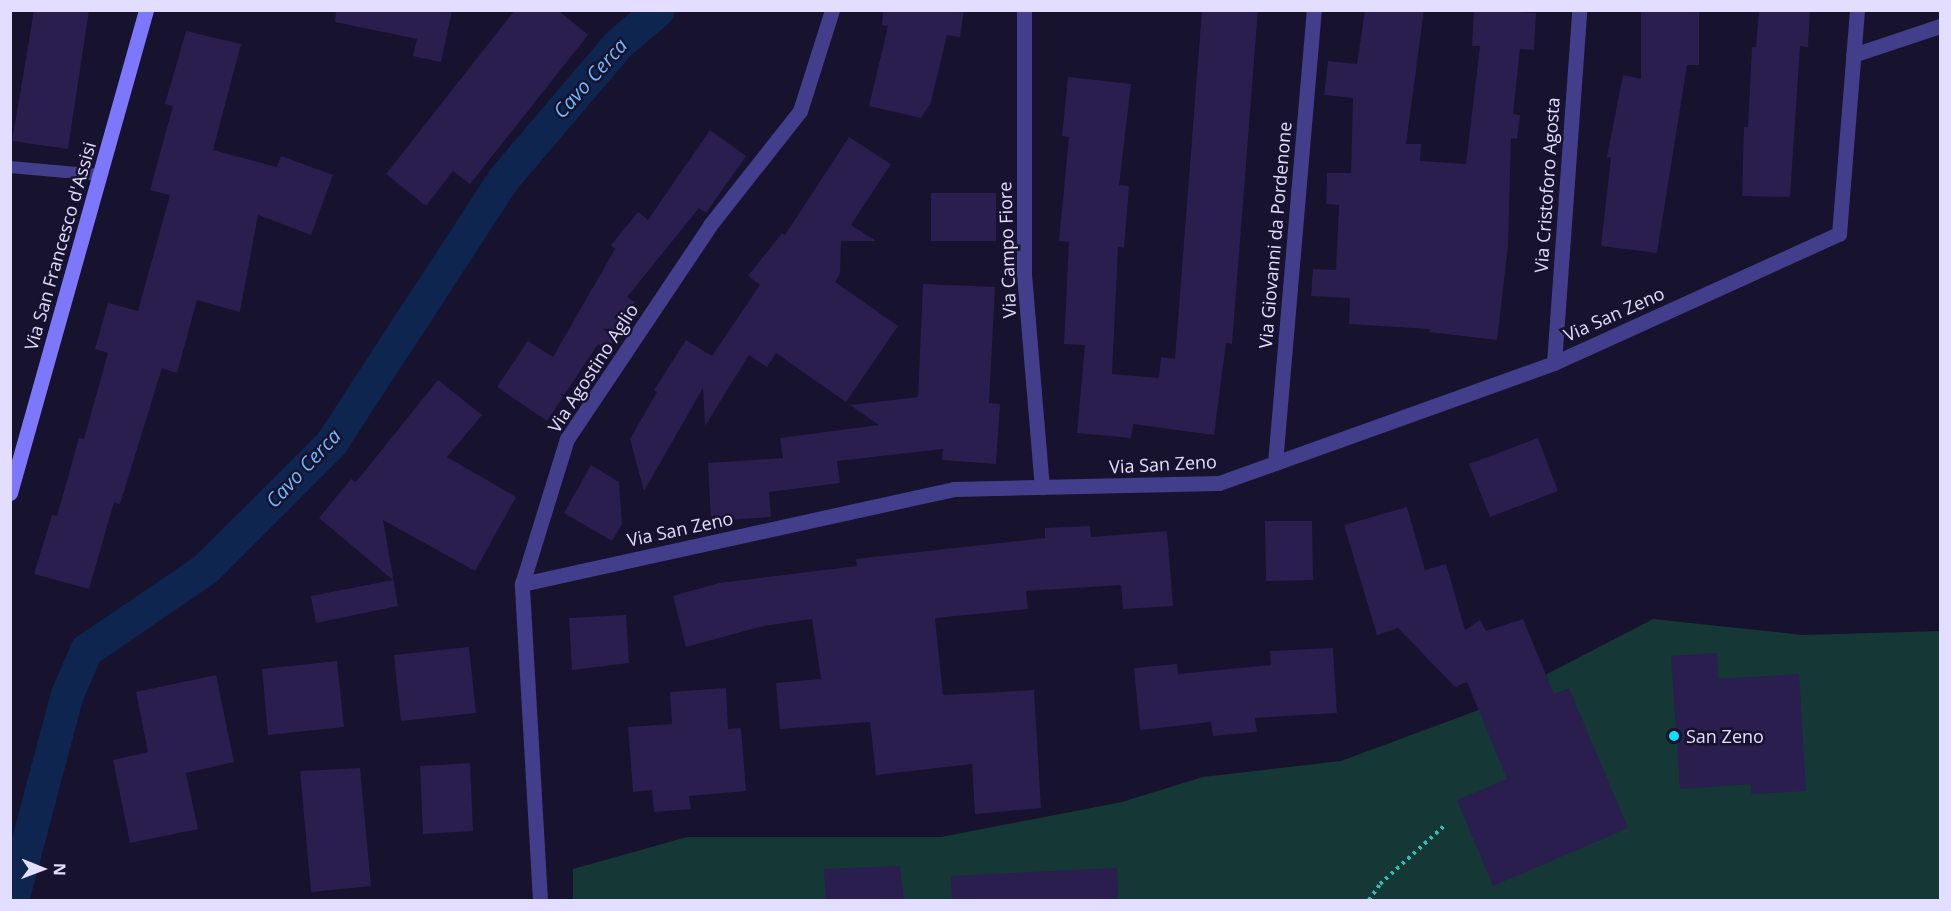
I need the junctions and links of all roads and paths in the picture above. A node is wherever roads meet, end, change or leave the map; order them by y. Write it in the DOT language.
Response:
graph roads {
  1 [pos="146,10"];
  2 [pos="832,10"];
  3 [pos="1024,10"];
  4 [pos="1314,10"];
  5 [pos="1580,10"];
  6 [pos="1857,10"];
  7 [pos="1941,26"];
  8 [pos="1853,55"];
  9 [pos="10,167"];
  10 [pos="100,175"];
  11 [pos="1554,363"];
  12 [pos="1275,463"];
  13 [pos="1042,487"];
  14 [pos="10,493"];
  15 [pos="522,584"];
  16 [pos="1444,826"];
  17 [pos="540,900"];
  18 [pos="1369,900"];
  1 -- 10 [label="street, Via San Francesco d'Assisi"];
  2 -- 15 [label="street, Via Agostino Aglio"];
  3 -- 13 [label="street, Via Campo Fiore"];
  4 -- 12 [label="street, Via Giovanni da Pordenone"];
  5 -- 11 [label="street, Via Cristoforo Agosta"];
  6 -- 8 [label="street"];
  7 -- 8 [label="street"];
  8 -- 11 [label="street, Via San Zeno"];
  9 -- 10 [label="lane"];
  10 -- 14 [label="street, Via San Francesco d'Assisi"];
  11 -- 12 [label="street, Via San Zeno"];
  12 -- 13 [label="street, Via San Zeno"];
  13 -- 15 [label="street, Via San Zeno"];
  15 -- 17 [label="street, Via Agostino Aglio"];
  16 -- 18 [label="path"];
}
